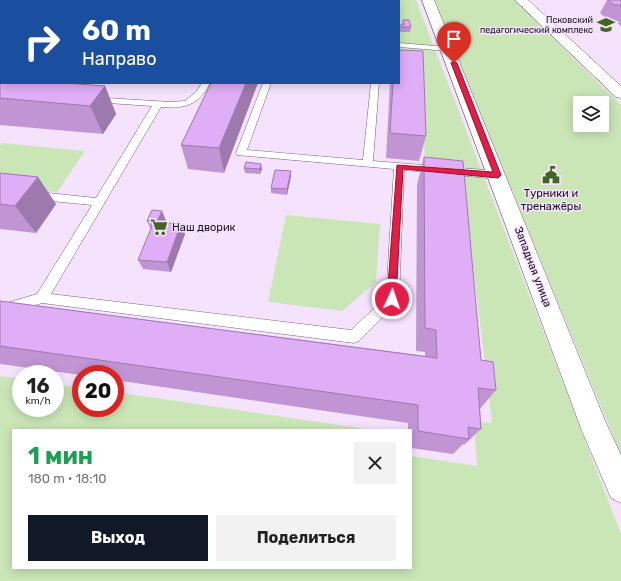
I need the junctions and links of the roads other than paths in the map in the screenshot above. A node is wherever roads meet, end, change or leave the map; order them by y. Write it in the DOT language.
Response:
graph roads {
  1 [pos="428,0"];
  2 [pos="521,0"];
  3 [pos="400,45"];
  4 [pos="448,49"];
  5 [pos="205,84"];
  6 [pos="267,84"];
  7 [pos="375,84"];
  8 [pos="621,94"];
  9 [pos="87,98"];
  10 [pos="158,104"];
  11 [pos="368,164"];
  12 [pos="399,167"];
  13 [pos="498,175"];
  14 [pos="0,192"];
  15 [pos="100,202"];
  16 [pos="42,298"];
  17 [pos="0,311"];
  18 [pos="621,488"];
  1 -- 4 [label="street, Западная улица"];
  2 -- 8 [label="street"];
  3 -- 4 [label="lane"];
  4 -- 13 [label="street, Западная улица"];
  5 -- 10 [label="lane"];
  6 -- 11 [label="lane"];
  7 -- 11 [label="lane"];
  9 -- 10 [label="lane"];
  10 -- 15 [label="lane"];
  11 -- 12 [label="lane"];
  12 -- 13 [label="lane"];
  12 -- 16 [label="lane"];
  13 -- 18 [label="street, Западная улица"];
  14 -- 15 [label="lane"];
  15 -- 16 [label="lane"];
  16 -- 17 [label="lane"];
}
